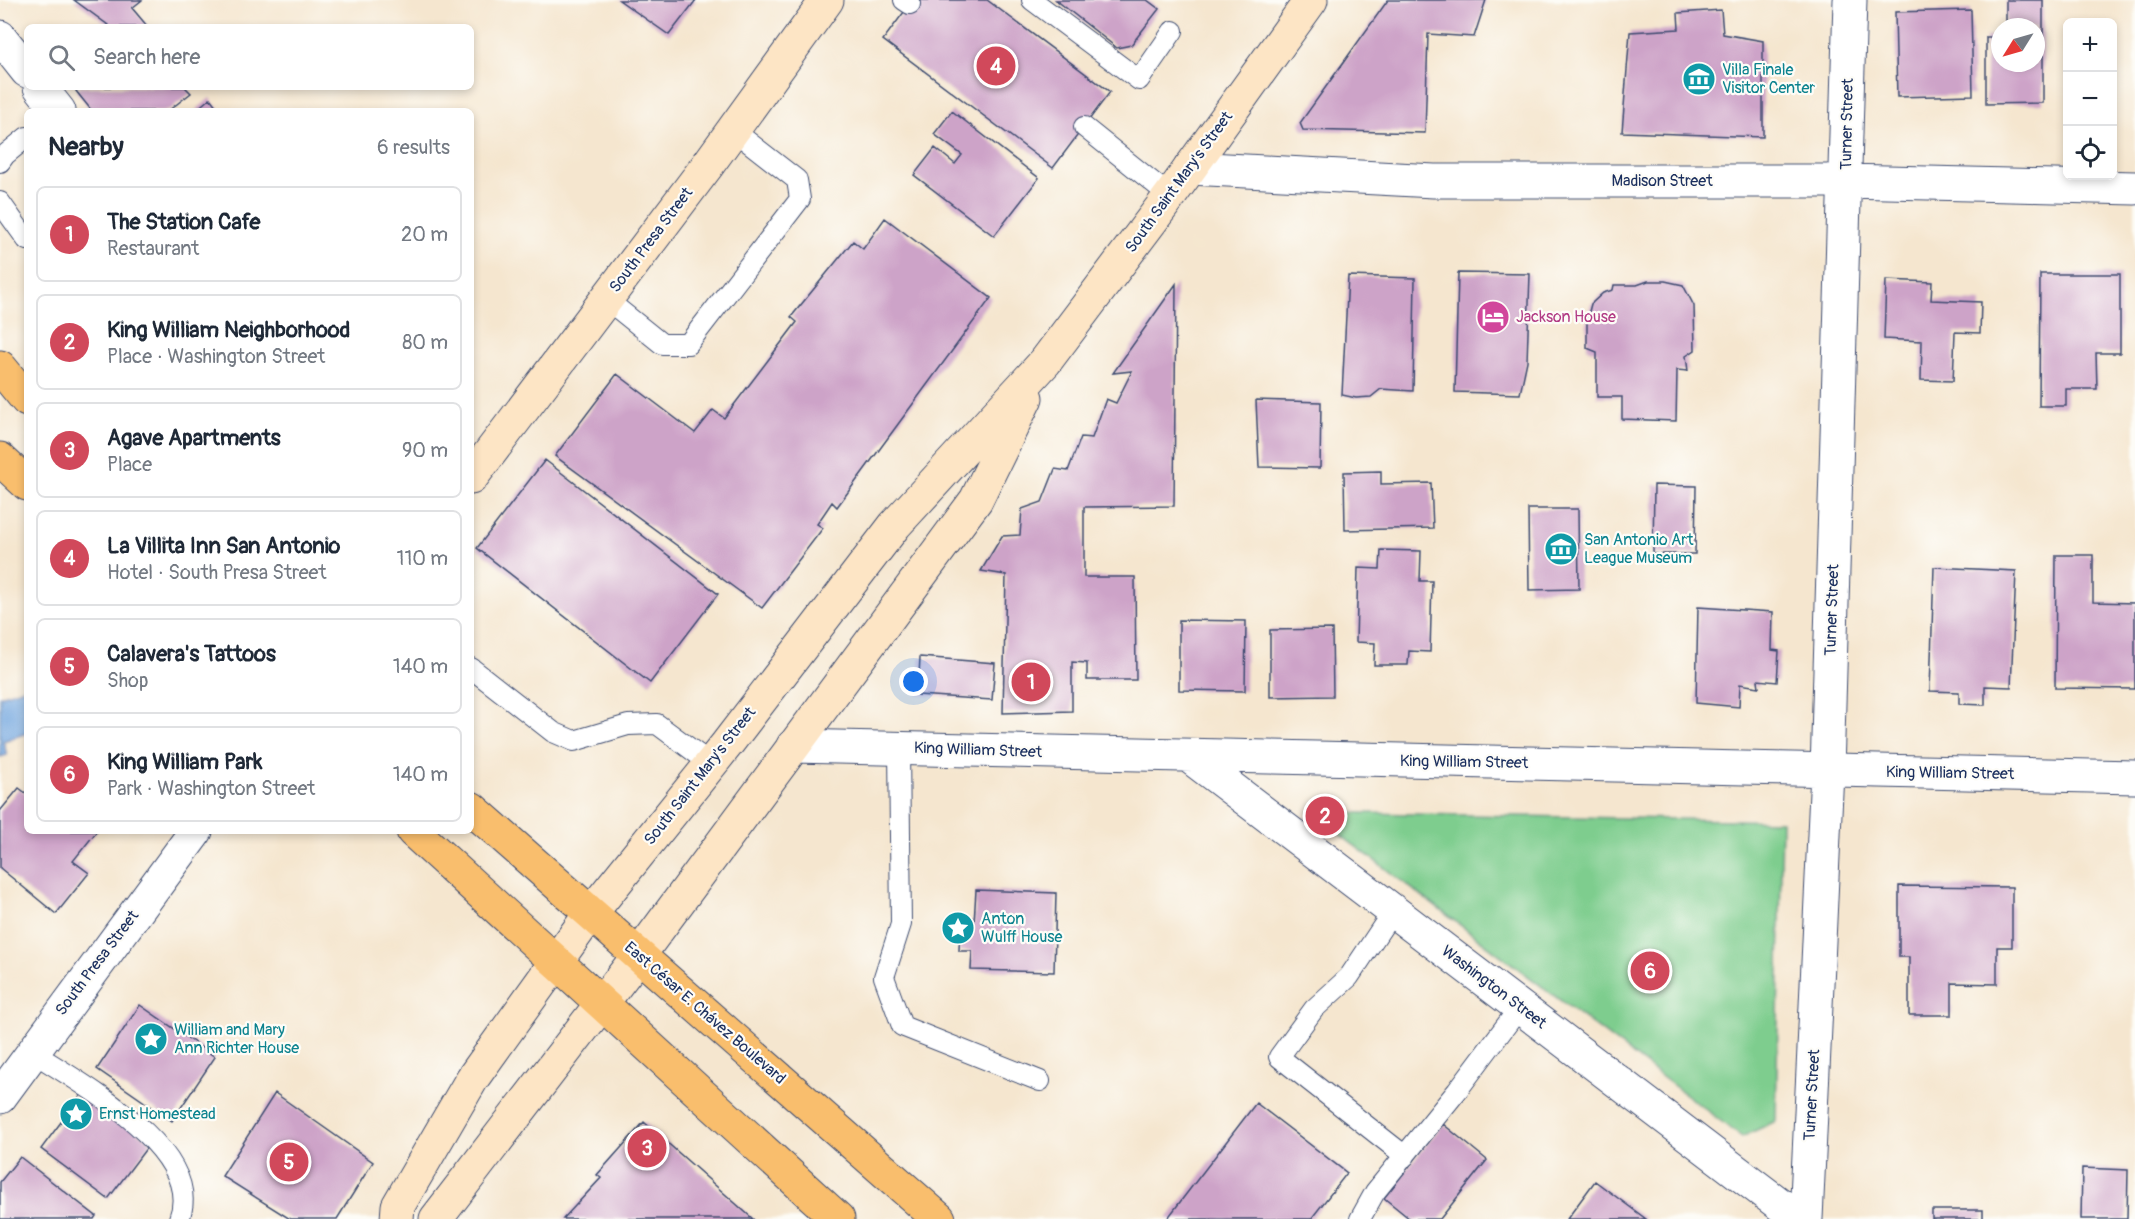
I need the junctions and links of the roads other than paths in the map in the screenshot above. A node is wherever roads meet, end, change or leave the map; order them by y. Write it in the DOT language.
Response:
graph roads {
  1 [pos="827,0"];
  2 [pos="1032,0"];
  3 [pos="1311,0"];
  4 [pos="1850,0"];
  5 [pos="1173,31"];
  6 [pos="0,37"];
  7 [pos="24,67"];
  8 [pos="42,90"];
  9 [pos="57,108"];
  10 [pos="1084,127"];
  11 [pos="733,130"];
  12 [pos="24,139"];
  13 [pos="0,162"];
  14 [pos="1190,168"];
  15 [pos="1846,181"];
  16 [pos="2135,188"];
  17 [pos="1170,196"];
  18 [pos="0,202"];
  19 [pos="24,236"];
  20 [pos="606,300"];
  21 [pos="1045,362"];
  22 [pos="0,367"];
  23 [pos="24,396"];
  24 [pos="0,459"];
  25 [pos="474,474"];
  26 [pos="24,481"];
  27 [pos="474,670"];
  28 [pos="793,746"];
  29 [pos="899,748"];
  30 [pos="1189,756"];
  31 [pos="711,764"];
  32 [pos="1827,771"];
  33 [pos="2135,777"];
  34 [pos="474,811"];
  35 [pos="194,834"];
  36 [pos="416,834"];
  37 [pos="1393,910"];
  38 [pos="591,913"];
  39 [pos="639,955"];
  40 [pos="554,962"];
  41 [pos="600,1004"];
  42 [pos="1520,1007"];
  43 [pos="32,1051"];
  44 [pos="1040,1082"];
  45 [pos="0,1097"];
  46 [pos="1405,1156"];
  47 [pos="179,1219"];
  48 [pos="397,1219"];
  49 [pos="436,1219"];
  50 [pos="838,1219"];
  51 [pos="939,1219"];
  52 [pos="1360,1219"];
  53 [pos="1799,1219"];
  54 [pos="1806,1219"];
  1 -- 11 [label="main road, South Presa Street"];
  2 -- 5 [label="lane"];
  3 -- 14 [label="main road, South Saint Mary's Street"];
  4 -- 15 [label="street, Turner Street"];
  6 -- 7 [label="street"];
  8 -- 9 [label="street"];
  10 -- 17 [label="lane"];
  11 -- 20 [label="main road, South Presa Street"];
  11 -- 20 [label="lane"];
  12 -- 13 [label="lane"];
  14 -- 15 [label="street, Madison Street"];
  14 -- 17 [label="main road, South Saint Mary's Street"];
  15 -- 16 [label="street, Madison Street"];
  15 -- 32 [label="street, Turner Street"];
  17 -- 21 [label="main road, South Saint Mary's Street"];
  18 -- 19 [label="lane"];
  20 -- 25 [label="main road, South Presa Street"];
  21 -- 28 [label="main road, South Saint Mary's Street"];
  21 -- 31 [label="main road, South Saint Mary's Street"];
  22 -- 23 [label="main road"];
  24 -- 26 [label="main road"];
  27 -- 31 [label="lane"];
  28 -- 29 [label="street, King William Street"];
  28 -- 39 [label="main road, South Saint Mary's Street"];
  29 -- 30 [label="street, King William Street"];
  29 -- 44 [label="lane"];
  30 -- 32 [label="street, King William Street"];
  30 -- 37 [label="street, Washington Street"];
  31 -- 38 [label="main road, South Saint Mary's Street"];
  32 -- 33 [label="street, King William Street"];
  32 -- 54 [label="street, Turner Street"];
  34 -- 38 [label="main road, East César E. Chávez Boulevard"];
  35 -- 43 [label="street, South Presa Street"];
  36 -- 40 [label="main road"];
  37 -- 42 [label="street, Washington Street"];
  37 -- 46 [label="lane"];
  38 -- 39 [label="main road, East César E. Chávez Boulevard"];
  38 -- 40 [label="main road, South Saint Mary's Street"];
  39 -- 41 [label="main road, South Saint Mary's Street"];
  39 -- 51 [label="main road, East César E. Chávez Boulevard"];
  40 -- 41 [label="main road"];
  40 -- 48 [label="main road, South Saint Mary's Street"];
  41 -- 49 [label="main road, South Saint Mary's Street"];
  41 -- 50 [label="main road"];
  42 -- 46 [label="lane"];
  42 -- 53 [label="street, Washington Street"];
  43 -- 45 [label="street, South Presa Street"];
  43 -- 47 [label="lane"];
  46 -- 52 [label="lane"];
}
